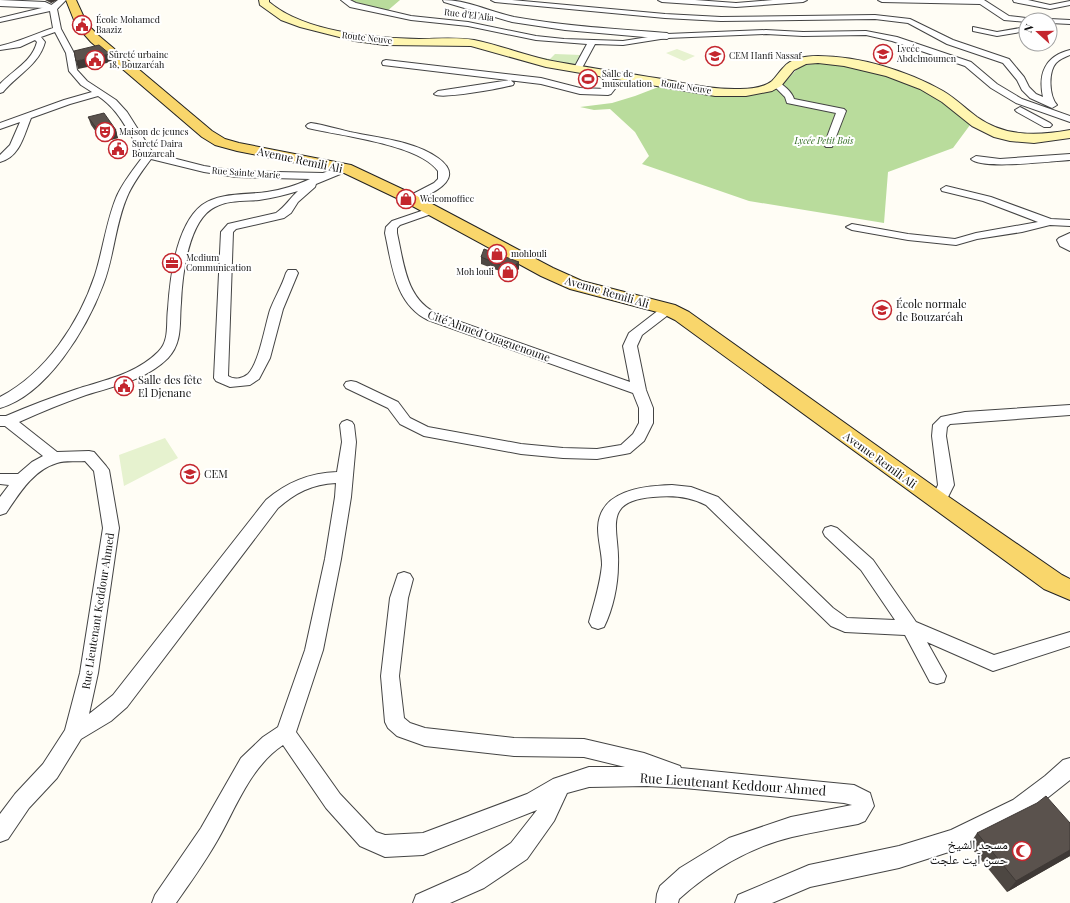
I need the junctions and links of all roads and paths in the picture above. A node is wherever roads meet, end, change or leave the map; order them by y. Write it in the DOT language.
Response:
graph roads {
  1 [pos="62,0"];
  2 [pos="71,0"];
  3 [pos="264,0"];
  4 [pos="345,0"];
  5 [pos="447,0"];
  6 [pos="495,0"];
  7 [pos="662,0"];
  8 [pos="803,0"];
  9 [pos="882,0"];
  10 [pos="1017,0"];
  11 [pos="980,1"];
  12 [pos="712,2"];
  13 [pos="0,3"];
  14 [pos="1070,3"];
  15 [pos="1058,6"];
  16 [pos="1070,6"];
  17 [pos="53,8"];
  18 [pos="1018,19"];
  19 [pos="0,20"];
  20 [pos="1058,22"];
  21 [pos="1070,22"];
  22 [pos="57,29"];
  23 [pos="976,29"];
  24 [pos="1018,30"];
  25 [pos="36,36"];
  26 [pos="667,36"];
  27 [pos="592,43"];
  28 [pos="0,48"];
  29 [pos="934,52"];
  30 [pos="1070,52"];
  31 [pos="922,56"];
  32 [pos="386,63"];
  33 [pos="578,68"];
  34 [pos="20,70"];
  35 [pos="2,73"];
  36 [pos="601,73"];
  37 [pos="541,81"];
  38 [pos="776,84"];
  39 [pos="0,90"];
  40 [pos="100,93"];
  41 [pos="438,94"];
  42 [pos="1019,101"];
  43 [pos="1050,104"];
  44 [pos="27,116"];
  45 [pos="1070,116"];
  46 [pos="1070,119"];
  47 [pos="1047,125"];
  48 [pos="0,126"];
  49 [pos="311,126"];
  50 [pos="1070,134"];
  51 [pos="18,141"];
  52 [pos="830,145"];
  53 [pos="0,146"];
  54 [pos="150,155"];
  55 [pos="1070,157"];
  56 [pos="0,160"];
  57 [pos="976,160"];
  58 [pos="346,168"];
  59 [pos="319,179"];
  60 [pos="946,189"];
  61 [pos="411,199"];
  62 [pos="433,210"];
  63 [pos="1050,222"];
  64 [pos="1070,223"];
  65 [pos="852,227"];
  66 [pos="1070,236"];
  67 [pos="1070,248"];
  68 [pos="292,273"];
  69 [pos="668,309"];
  70 [pos="351,384"];
  71 [pos="639,390"];
  72 [pos="0,403"];
  73 [pos="1070,410"];
  74 [pos="4,421"];
  75 [pos="347,425"];
  76 [pos="55,458"];
  77 [pos="344,477"];
  78 [pos="0,479"];
  79 [pos="21,480"];
  80 [pos="938,501"];
  81 [pos="0,509"];
  82 [pos="831,532"];
  83 [pos="404,579"];
  84 [pos="1070,590"];
  85 [pos="598,622"];
  86 [pos="910,628"];
  87 [pos="1070,639"];
  88 [pos="937,676"];
  89 [pos="74,733"];
  90 [pos="286,733"];
  91 [pos="1070,767"];
  92 [pos="688,778"];
  93 [pos="560,786"];
  94 [pos="0,832"];
  95 [pos="162,903"];
  96 [pos="424,903"];
  97 [pos="667,903"];
  98 [pos="746,903"];
  1 -- 17 [label="street"];
  2 -- 58 [label="main road, Avenue Remili Ali"];
  3 -- 33 [label="main road, Route Neuve"];
  4 -- 27 [label="street, Rue d'El Alia"];
  5 -- 26 [label="street"];
  6 -- 43 [label="street"];
  7 -- 12 [label="street"];
  8 -- 12 [label="street"];
  9 -- 11 [label="street"];
  10 -- 15 [label="street"];
  11 -- 18 [label="street"];
  13 -- 17 [label="street"];
  14 -- 15 [label="street"];
  15 -- 16 [label="street"];
  17 -- 19 [label="street"];
  17 -- 22 [label="street"];
  20 -- 21 [label="street"];
  22 -- 25 [label="street"];
  22 -- 40 [label="street"];
  23 -- 24 [label="street"];
  25 -- 28 [label="street"];
  25 -- 34 [label="street"];
  26 -- 27 [label="street, Rue d'El Alia"];
  26 -- 29 [label="street, Rue d'El Alia"];
  27 -- 33 [label="street"];
  29 -- 31 [label="street"];
  29 -- 42 [label="street, Rue d'El Alia"];
  30 -- 43 [label="street"];
  32 -- 37 [label="street"];
  33 -- 36 [label="main road, Route Neuve"];
  34 -- 35 [label="street"];
  34 -- 39 [label="street"];
  36 -- 37 [label="street"];
  36 -- 38 [label="main road, Route Neuve"];
  37 -- 41 [label="street"];
  38 -- 50 [label="main road, Route Neuve"];
  38 -- 52 [label="street"];
  40 -- 44 [label="street"];
  40 -- 54 [label="street"];
  42 -- 46 [label="street, Rue d'El Alia"];
  42 -- 47 [label="street"];
  43 -- 45 [label="street"];
  44 -- 48 [label="street"];
  44 -- 51 [label="street"];
  49 -- 61 [label="street"];
  51 -- 53 [label="street"];
  51 -- 56 [label="street"];
  54 -- 59 [label="street, Rue Sainte Marie"];
  54 -- 72 [label="street"];
  55 -- 57 [label="street"];
  58 -- 59 [label="street, Rue Sainte Marie"];
  58 -- 61 [label="main road, Avenue Remili Ali"];
  59 -- 68 [label="street"];
  59 -- 74 [label="street"];
  60 -- 63 [label="street"];
  61 -- 62 [label="main road, Avenue Remili Ali"];
  62 -- 69 [label="main road, Avenue Remili Ali"];
  62 -- 71 [label="street, Cité Ahmed Ouaguenoune"];
  63 -- 64 [label="street"];
  63 -- 65 [label="street"];
  66 -- 67 [label="street"];
  69 -- 71 [label="street"];
  69 -- 80 [label="main road, Avenue Remili Ali"];
  70 -- 71 [label="street"];
  73 -- 80 [label="street"];
  74 -- 76 [label="street"];
  75 -- 77 [label="street"];
  76 -- 79 [label="street, Rue Lieutenant Keddour Ahmed"];
  76 -- 89 [label="street, Rue Lieutenant Keddour Ahmed"];
  77 -- 89 [label="street"];
  77 -- 90 [label="street"];
  78 -- 79 [label="street"];
  79 -- 81 [label="street, Rue Lieutenant Keddour Ahmed"];
  80 -- 84 [label="main road, Avenue Remili Ali"];
  82 -- 86 [label="street"];
  83 -- 92 [label="street"];
  85 -- 86 [label="street"];
  86 -- 87 [label="street"];
  86 -- 88 [label="street"];
  89 -- 94 [label="street, Rue Lieutenant Keddour Ahmed"];
  90 -- 93 [label="street, Rue Lieutenant Keddour Ahmed"];
  90 -- 95 [label="street"];
  91 -- 98 [label="street"];
  92 -- 93 [label="street, Rue Lieutenant Keddour Ahmed"];
  92 -- 97 [label="street, Rue Lieutenant Keddour Ahmed"];
  93 -- 96 [label="street"];
}
